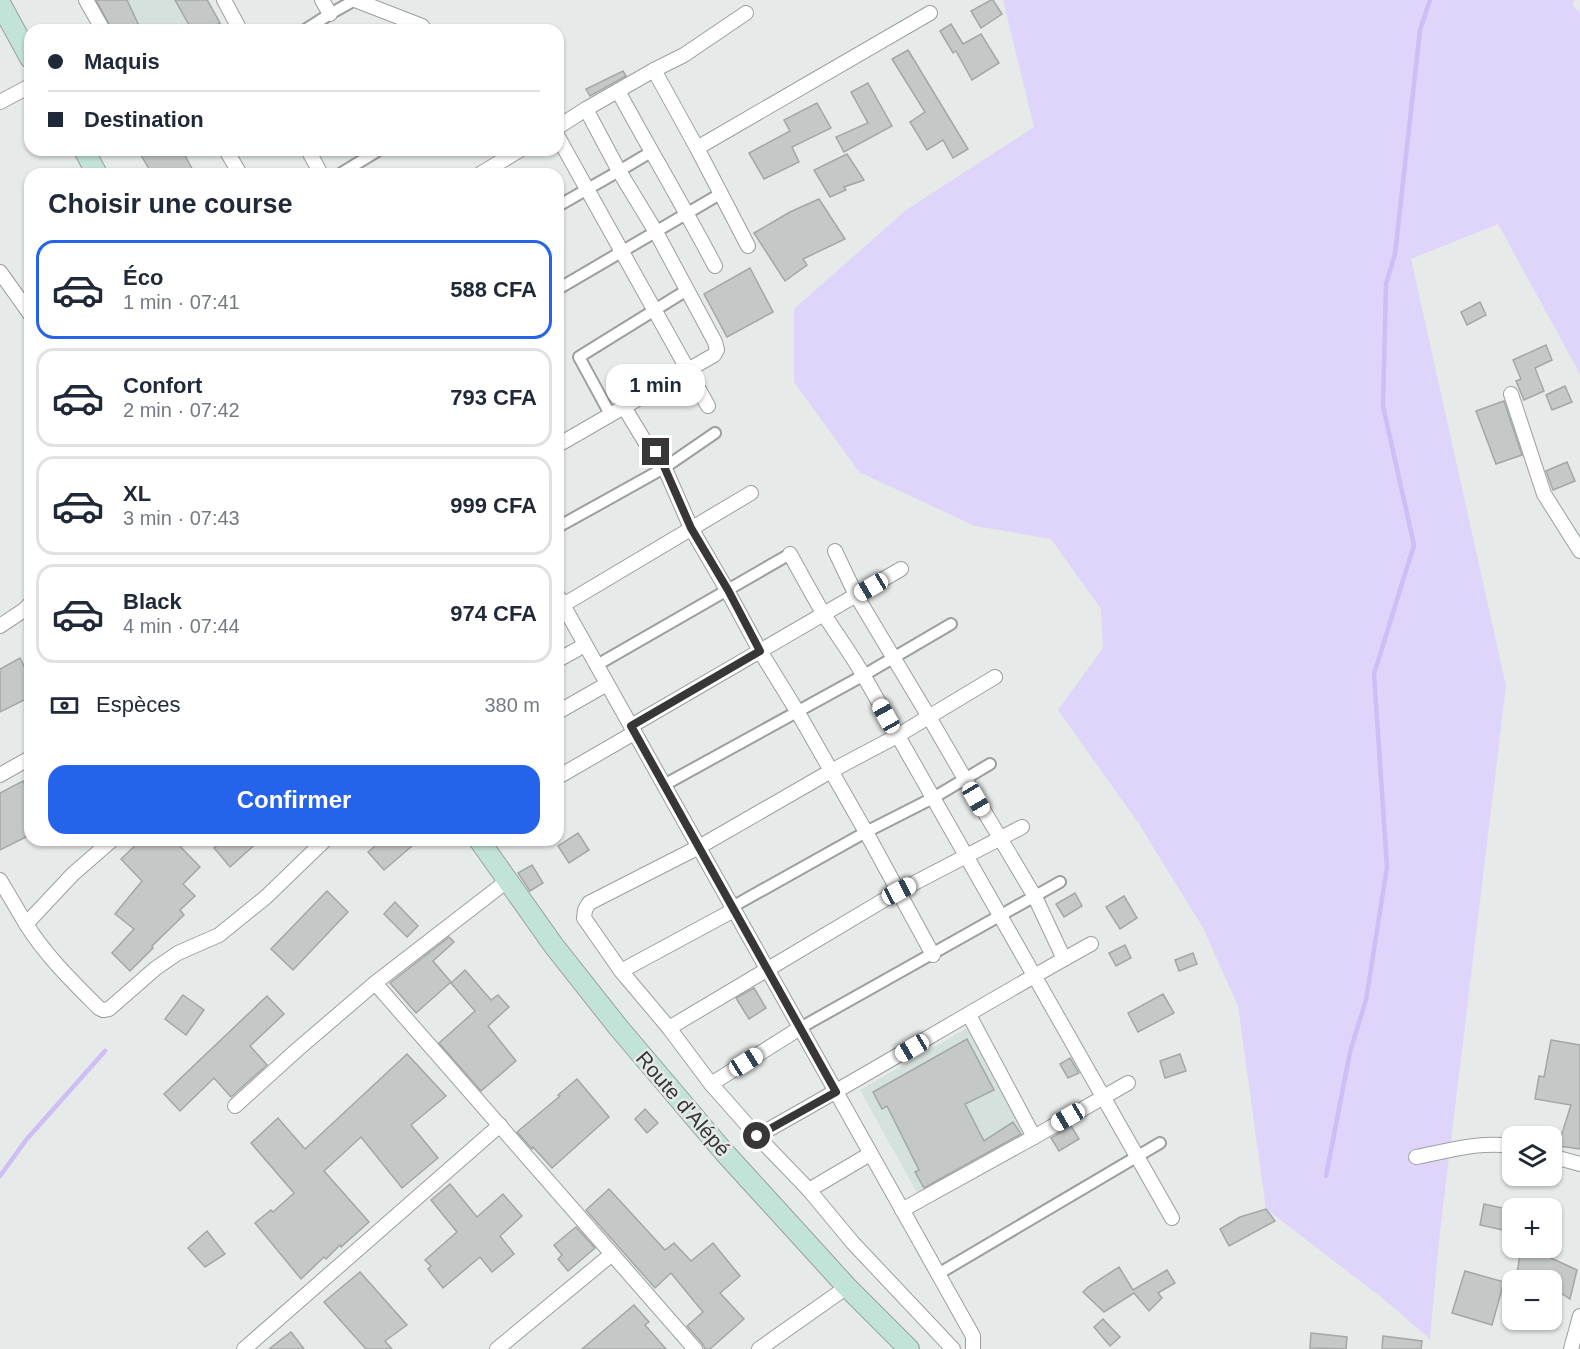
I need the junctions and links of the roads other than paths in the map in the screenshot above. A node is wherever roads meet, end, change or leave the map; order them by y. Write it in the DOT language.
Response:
graph roads {
  1 [pos="86,0"];
  2 [pos="224,0"];
  3 [pos="322,0"];
  4 [pos="355,0"];
  5 [pos="0,3"];
  6 [pos="746,13"];
  7 [pos="930,13"];
  8 [pos="330,14"];
  9 [pos="100,24"];
  10 [pos="237,24"];
  11 [pos="314,24"];
  12 [pos="417,24"];
  13 [pos="24,47"];
  14 [pos="654,70"];
  15 [pos="24,89"];
  16 [pos="618,91"];
  17 [pos="0,102"];
  18 [pos="586,109"];
  19 [pos="564,123"];
  20 [pos="564,147"];
  21 [pos="697,148"];
  22 [pos="651,152"];
  23 [pos="369,156"];
  24 [pos="510,156"];
  25 [pos="350,168"];
  26 [pos="490,168"];
  27 [pos="619,171"];
  28 [pos="588,189"];
  29 [pos="720,194"];
  30 [pos="564,203"];
  31 [pos="687,213"];
  32 [pos="656,232"];
  33 [pos="748,246"];
  34 [pos="622,251"];
  35 [pos="715,266"];
  36 [pos="0,272"];
  37 [pos="564,285"];
  38 [pos="687,290"];
  39 [pos="24,306"];
  40 [pos="656,310"];
  41 [pos="689,370"];
  42 [pos="1511,394"];
  43 [pos="708,406"];
  44 [pos="624,407"];
  45 [pos="610,414"];
  46 [pos="715,433"];
  47 [pos="564,441"];
  48 [pos="664,468"];
  49 [pos="751,493"];
  50 [pos="564,524"];
  51 [pos="691,528"];
  52 [pos="835,551"];
  53 [pos="1580,551"];
  54 [pos="790,554"];
  55 [pos="901,569"];
  56 [pos="728,590"];
  57 [pos="856,596"];
  58 [pos="564,601"];
  59 [pos="24,609"];
  60 [pos="564,610"];
  61 [pos="824,614"];
  62 [pos="951,624"];
  63 [pos="0,626"];
  64 [pos="585,645"];
  65 [pos="760,651"];
  66 [pos="564,657"];
  67 [pos="894,658"];
  68 [pos="597,665"];
  69 [pos="864,675"];
  70 [pos="995,677"];
  71 [pos="607,684"];
  72 [pos="564,709"];
  73 [pos="797,711"];
  74 [pos="929,717"];
  75 [pos="633,729"];
  76 [pos="897,736"];
  77 [pos="24,761"];
  78 [pos="990,764"];
  79 [pos="831,771"];
  80 [pos="564,773"];
  81 [pos="0,775"];
  82 [pos="964,779"];
  83 [pos="664,785"];
  84 [pos="933,798"];
  85 [pos="1022,827"];
  86 [pos="866,832"];
  87 [pos="999,838"];
  88 [pos="105,846"];
  89 [pos="319,846"];
  90 [pos="483,846"];
  91 [pos="699,847"];
  92 [pos="967,855"];
  93 [pos="0,880"];
  94 [pos="507,881"];
  95 [pos="1060,882"];
  96 [pos="899,891"];
  97 [pos="1035,897"];
  98 [pos="733,908"];
  99 [pos="1000,917"];
  100 [pos="26,924"];
  101 [pos="1091,944"];
  102 [pos="933,955"];
  103 [pos="1064,959"];
  104 [pos="767,969"];
  105 [pos="621,972"];
  106 [pos="1033,976"];
  107 [pos="375,983"];
  108 [pos="969,1014"];
  109 [pos="669,1028"];
  110 [pos="800,1028"];
  111 [pos="1128,1083"];
  112 [pos="711,1084"];
  113 [pos="836,1092"];
  114 [pos="1103,1097"];
  115 [pos="235,1106"];
  116 [pos="500,1125"];
  117 [pos="757,1136"];
  118 [pos="1034,1137"];
  119 [pos="1160,1143"];
  120 [pos="1502,1144"];
  121 [pos="870,1154"];
  122 [pos="1137,1156"];
  123 [pos="1416,1156"];
  124 [pos="1562,1159"];
  125 [pos="1580,1164"];
  126 [pos="809,1190"];
  127 [pos="902,1210"];
  128 [pos="1172,1218"];
  129 [pos="612,1254"];
  130 [pos="938,1274"];
  131 [pos="847,1287"];
  132 [pos="1580,1316"];
  133 [pos="249,1348"];
  134 [pos="497,1349"];
  135 [pos="695,1349"];
  136 [pos="759,1349"];
  137 [pos="909,1349"];
  138 [pos="953,1349"];
  139 [pos="973,1349"];
  140 [pos="1571,1349"];
  1 -- 9 [label="street"];
  2 -- 10 [label="street"];
  3 -- 8 [label="street"];
  4 -- 8 [label="street"];
  4 -- 12 [label="street"];
  5 -- 13 [label="main road"];
  6 -- 14 [label="street"];
  7 -- 21 [label="street"];
  8 -- 11 [label="street"];
  14 -- 16 [label="street"];
  14 -- 21 [label="street"];
  15 -- 17 [label="street"];
  16 -- 18 [label="street"];
  16 -- 22 [label="street"];
  18 -- 19 [label="street"];
  18 -- 27 [label="street"];
  20 -- 28 [label="street"];
  21 -- 29 [label="street"];
  22 -- 27 [label="street"];
  22 -- 31 [label="street"];
  23 -- 25 [label="street"];
  24 -- 26 [label="street"];
  27 -- 28 [label="street"];
  27 -- 32 [label="street"];
  28 -- 30 [label="street"];
  28 -- 34 [label="street"];
  29 -- 31 [label="street"];
  29 -- 33 [label="street"];
  31 -- 32 [label="street"];
  31 -- 35 [label="street"];
  32 -- 34 [label="street"];
  32 -- 38 [label="street"];
  34 -- 37 [label="street"];
  34 -- 40 [label="street"];
  36 -- 39 [label="street"];
  38 -- 40 [label="street"];
  38 -- 41 [label="street"];
  40 -- 41 [label="street"];
  40 -- 45 [label="street"];
  41 -- 43 [label="street"];
  41 -- 44 [label="street"];
  42 -- 53 [label="street"];
  44 -- 45 [label="street"];
  44 -- 48 [label="street"];
  45 -- 47 [label="street"];
  46 -- 48 [label="street"];
  48 -- 50 [label="street"];
  48 -- 51 [label="street"];
  49 -- 51 [label="street"];
  51 -- 56 [label="street"];
  51 -- 58 [label="street"];
  52 -- 57 [label="street"];
  54 -- 56 [label="street"];
  54 -- 61 [label="street"];
  55 -- 57 [label="street"];
  56 -- 65 [label="street"];
  56 -- 68 [label="street"];
  57 -- 61 [label="street"];
  57 -- 67 [label="street"];
  59 -- 63 [label="street"];
  60 -- 64 [label="street"];
  61 -- 65 [label="street"];
  61 -- 69 [label="street"];
  62 -- 67 [label="street"];
  64 -- 66 [label="street"];
  64 -- 68 [label="street"];
  65 -- 73 [label="street"];
  65 -- 75 [label="street"];
  67 -- 69 [label="street"];
  67 -- 74 [label="street"];
  68 -- 71 [label="street"];
  69 -- 73 [label="street"];
  69 -- 76 [label="street"];
  70 -- 74 [label="street"];
  71 -- 72 [label="street"];
  71 -- 75 [label="street"];
  73 -- 79 [label="street"];
  73 -- 83 [label="street"];
  74 -- 76 [label="street"];
  74 -- 82 [label="street"];
  75 -- 80 [label="street"];
  75 -- 83 [label="street"];
  76 -- 79 [label="street"];
  76 -- 84 [label="street"];
  77 -- 81 [label="street"];
  78 -- 82 [label="street"];
  79 -- 86 [label="street"];
  79 -- 91 [label="street"];
  82 -- 84 [label="street"];
  82 -- 87 [label="street"];
  83 -- 91 [label="street"];
  84 -- 86 [label="street"];
  84 -- 92 [label="street"];
  85 -- 87 [label="street"];
  86 -- 96 [label="street"];
  86 -- 98 [label="street"];
  87 -- 92 [label="street"];
  87 -- 97 [label="street"];
  88 -- 100 [label="street"];
  89 -- 100 [label="street"];
  90 -- 94 [label="main road, Route d'Alépé"];
  91 -- 98 [label="street"];
  91 -- 105 [label="street"];
  92 -- 96 [label="street"];
  92 -- 99 [label="street"];
  93 -- 100 [label="street"];
  94 -- 107 [label="street"];
  94 -- 131 [label="main road, Route d'Alépé"];
  95 -- 97 [label="street"];
  96 -- 102 [label="street"];
  96 -- 104 [label="street"];
  97 -- 99 [label="street"];
  97 -- 103 [label="street"];
  98 -- 104 [label="street"];
  98 -- 105 [label="street"];
  99 -- 102 [label="street"];
  99 -- 106 [label="street"];
  101 -- 103 [label="street"];
  102 -- 110 [label="street"];
  103 -- 106 [label="street"];
  104 -- 109 [label="street"];
  104 -- 110 [label="street"];
  105 -- 109 [label="street"];
  106 -- 108 [label="street"];
  106 -- 114 [label="street"];
  107 -- 115 [label="street"];
  107 -- 116 [label="street"];
  108 -- 113 [label="street"];
  108 -- 118 [label="street"];
  109 -- 112 [label="street"];
  110 -- 112 [label="street"];
  110 -- 113 [label="street"];
  111 -- 114 [label="street"];
  112 -- 117 [label="street"];
  113 -- 117 [label="street"];
  113 -- 121 [label="street"];
  114 -- 118 [label="street"];
  114 -- 122 [label="street"];
  116 -- 129 [label="street"];
  116 -- 133 [label="street"];
  117 -- 126 [label="street"];
  118 -- 127 [label="street"];
  119 -- 122 [label="street"];
  120 -- 123 [label="street"];
  121 -- 126 [label="street"];
  121 -- 127 [label="street"];
  122 -- 128 [label="street"];
  122 -- 130 [label="street"];
  124 -- 125 [label="street"];
  126 -- 138 [label="street"];
  127 -- 130 [label="street"];
  129 -- 134 [label="street"];
  129 -- 135 [label="street"];
  130 -- 139 [label="street"];
  131 -- 136 [label="street"];
  131 -- 137 [label="main road, Route d'Alépé"];
  132 -- 140 [label="street"];
}
